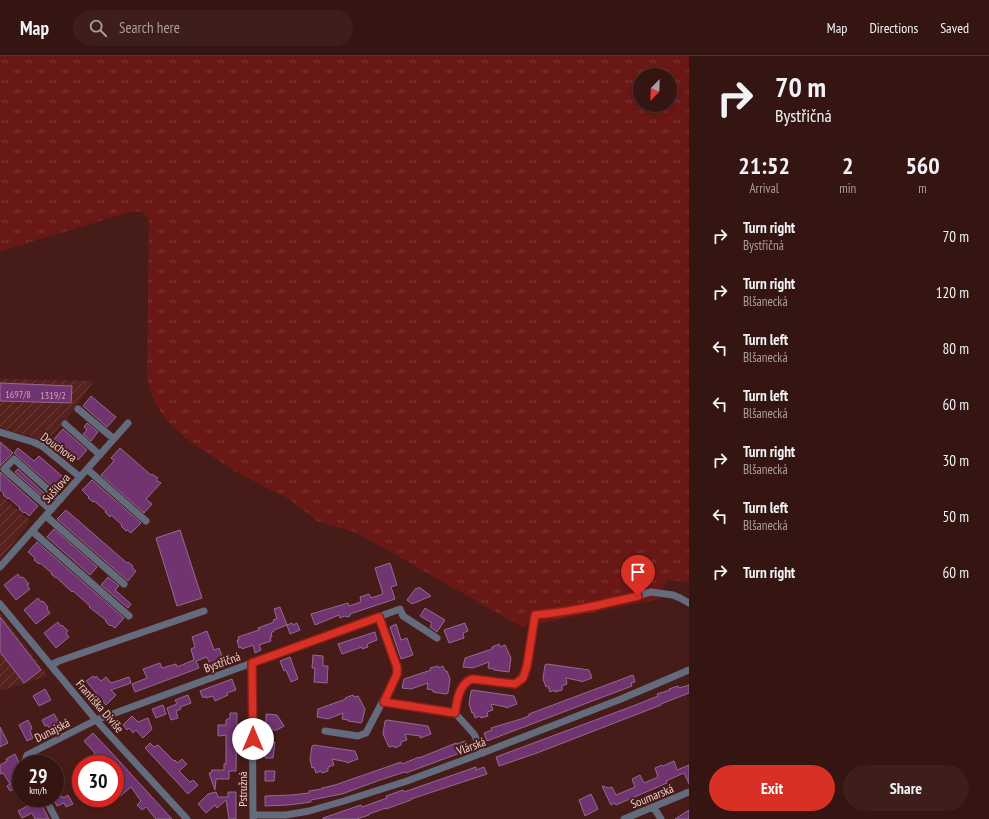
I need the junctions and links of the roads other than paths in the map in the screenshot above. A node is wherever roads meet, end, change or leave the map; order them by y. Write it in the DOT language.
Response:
graph roads {
  1 [pos="78,409"];
  2 [pos="128,423"];
  3 [pos="65,424"];
  4 [pos="0,432"];
  5 [pos="114,439"];
  6 [pos="100,455"];
  7 [pos="87,469"];
  8 [pos="80,477"];
  9 [pos="60,500"];
  10 [pos="48,513"];
  11 [pos="146,522"];
  12 [pos="32,531"];
  13 [pos="0,567"];
  14 [pos="124,584"];
  15 [pos="689,603"];
  16 [pos="0,604"];
  17 [pos="204,610"];
  18 [pos="129,616"];
  19 [pos="379,617"];
  20 [pos="437,638"];
  21 [pos="252,663"];
  22 [pos="51,665"];
  23 [pos="689,670"];
  24 [pos="384,702"];
  25 [pos="455,713"];
  26 [pos="96,720"];
  27 [pos="325,731"];
  28 [pos="483,753"];
  29 [pos="27,755"];
  30 [pos="689,792"];
  31 [pos="50,807"];
  32 [pos="654,808"];
  33 [pos="253,817"];
  34 [pos="56,819"];
  35 [pos="187,819"];
  36 [pos="624,819"];
  37 [pos="661,819"];
  1 -- 5 [label="street"];
  2 -- 5 [label="street, Sušilova"];
  3 -- 6 [label="street"];
  4 -- 8 [label="street, Douchova"];
  5 -- 6 [label="street, Sušilova"];
  6 -- 7 [label="street, Sušilova"];
  7 -- 8 [label="street, Sušilova"];
  7 -- 11 [label="street"];
  8 -- 9 [label="street, Sušilova"];
  9 -- 10 [label="street, Sušilova"];
  9 -- 10 [label="street"];
  10 -- 12 [label="street, Sušilova"];
  10 -- 14 [label="street"];
  12 -- 13 [label="street, Sušilova"];
  12 -- 18 [label="street"];
  15 -- 25 [label="street"];
  16 -- 22 [label="street, Františka Diviše"];
  17 -- 22 [label="street"];
  19 -- 20 [label="street, Bystřičná"];
  19 -- 21 [label="street, Bystřičná"];
  19 -- 24 [label="street"];
  21 -- 26 [label="street, Bystřičná"];
  21 -- 33 [label="street, Pstružná"];
  22 -- 26 [label="street, Františka Diviše"];
  23 -- 28 [label="street, Vlárská"];
  24 -- 25 [label="street"];
  24 -- 27 [label="street"];
  25 -- 28 [label="street"];
  26 -- 29 [label="street, Dunajská"];
  26 -- 35 [label="street, Františka Diviše"];
  28 -- 33 [label="street, Vlárská"];
  30 -- 32 [label="street, Soumarská"];
  31 -- 34 [label="street"];
  32 -- 36 [label="street, Soumarská"];
  32 -- 37 [label="street"];
}
